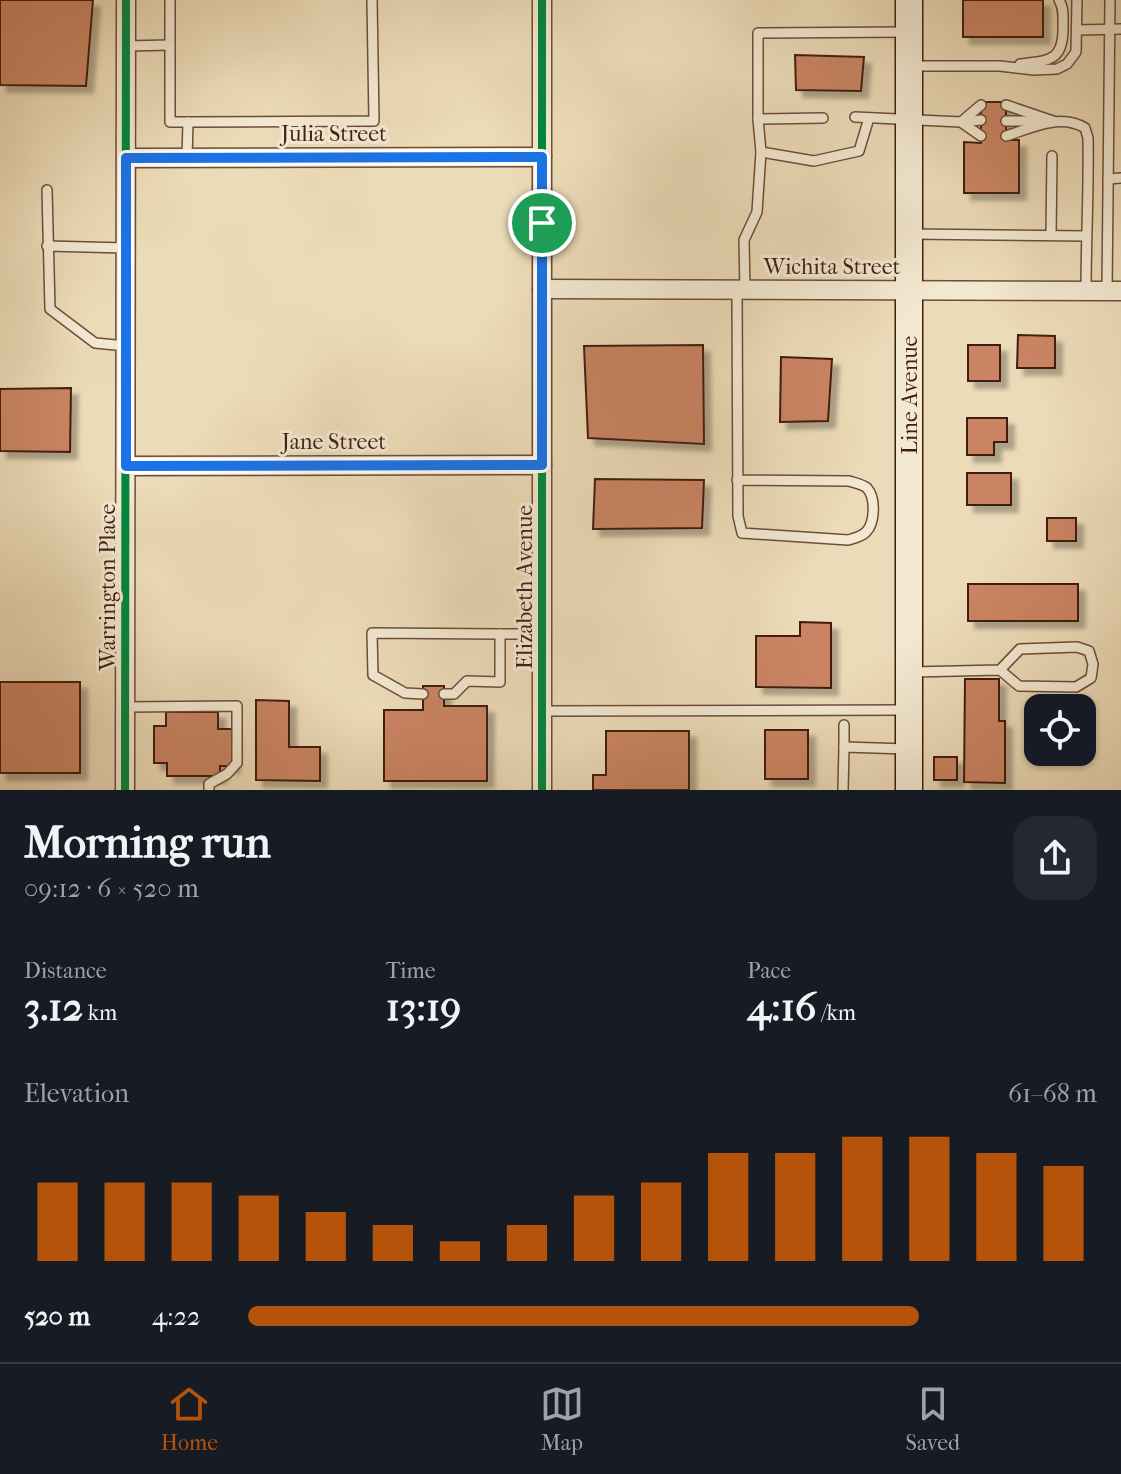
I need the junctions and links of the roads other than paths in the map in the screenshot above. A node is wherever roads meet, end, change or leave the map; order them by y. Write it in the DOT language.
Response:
graph roads {
  1 [pos="126,0"];
  2 [pos="170,0"];
  3 [pos="372,0"];
  4 [pos="542,0"];
  5 [pos="909,0"];
  6 [pos="1059,0"];
  7 [pos="1077,0"];
  8 [pos="1110,0"];
  9 [pos="1121,29"];
  10 [pos="1078,30"];
  11 [pos="1109,31"];
  12 [pos="909,32"];
  13 [pos="170,45"];
  14 [pos="126,46"];
  15 [pos="909,66"];
  16 [pos="1000,66"];
  17 [pos="855,117"];
  18 [pos="823,118"];
  19 [pos="869,118"];
  20 [pos="758,119"];
  21 [pos="909,121"];
  22 [pos="1006,121"];
  23 [pos="1053,121"];
  24 [pos="188,122"];
  25 [pos="961,122"];
  26 [pos="761,152"];
  27 [pos="1052,156"];
  28 [pos="542,157"];
  29 [pos="126,158"];
  30 [pos="187,158"];
  31 [pos="1121,178"];
  32 [pos="1108,179"];
  33 [pos="47,190"];
  34 [pos="909,234"];
  35 [pos="1051,235"];
  36 [pos="1086,236"];
  37 [pos="47,246"];
  38 [pos="126,248"];
  39 [pos="542,289"];
  40 [pos="741,290"];
  41 [pos="909,290"];
  42 [pos="1086,291"];
  43 [pos="1114,291"];
  44 [pos="126,346"];
  45 [pos="542,465"];
  46 [pos="126,466"];
  47 [pos="737,480"];
  48 [pos="500,634"];
  49 [pos="542,634"];
  50 [pos="1000,670"];
  51 [pos="909,672"];
  52 [pos="423,694"];
  53 [pos="444,694"];
  54 [pos="125,707"];
  55 [pos="909,710"];
  56 [pos="543,711"];
  57 [pos="844,725"];
  58 [pos="844,747"];
  59 [pos="909,749"];
  60 [pos="125,790"];
  61 [pos="209,790"];
  62 [pos="542,790"];
  63 [pos="843,790"];
  64 [pos="909,790"];
  1 -- 14 [label="street, Warrington Place"];
  2 -- 13 [label="lane"];
  3 -- 24 [label="lane"];
  4 -- 28 [label="street, Elizabeth Avenue"];
  5 -- 12 [label="main road, Line Avenue"];
  6 -- 16 [label="lane"];
  7 -- 10 [label="lane"];
  8 -- 11 [label="lane"];
  9 -- 11 [label="lane"];
  10 -- 11 [label="lane"];
  10 -- 16 [label="lane"];
  11 -- 32 [label="lane"];
  12 -- 15 [label="main road, Line Avenue"];
  12 -- 20 [label="lane"];
  13 -- 14 [label="lane"];
  13 -- 24 [label="lane"];
  14 -- 29 [label="street, Warrington Place"];
  15 -- 16 [label="lane"];
  15 -- 21 [label="main road, Line Avenue"];
  17 -- 19 [label="lane"];
  18 -- 20 [label="lane"];
  19 -- 21 [label="lane"];
  19 -- 26 [label="lane"];
  20 -- 26 [label="lane"];
  21 -- 25 [label="lane"];
  21 -- 34 [label="main road, Line Avenue"];
  22 -- 23 [label="lane"];
  22 -- 23 [label="lane"];
  22 -- 23 [label="lane"];
  23 -- 36 [label="lane"];
  24 -- 30 [label="lane"];
  25 -- 25 [label="lane"];
  26 -- 40 [label="lane"];
  27 -- 35 [label="lane"];
  28 -- 30 [label="street, Julia Street"];
  28 -- 39 [label="street, Elizabeth Avenue"];
  29 -- 30 [label="street, Julia Street"];
  29 -- 38 [label="street, Warrington Place"];
  31 -- 32 [label="lane"];
  32 -- 43 [label="lane"];
  33 -- 37 [label="lane"];
  34 -- 35 [label="lane"];
  34 -- 41 [label="main road, Line Avenue"];
  35 -- 36 [label="lane"];
  36 -- 42 [label="lane"];
  37 -- 38 [label="lane"];
  37 -- 44 [label="lane"];
  38 -- 44 [label="street, Warrington Place"];
  39 -- 40 [label="street, Wichita Street"];
  39 -- 45 [label="street, Elizabeth Avenue"];
  40 -- 41 [label="street, Wichita Street"];
  40 -- 47 [label="lane"];
  41 -- 42 [label="street, Wichita Street"];
  41 -- 51 [label="main road, Line Avenue"];
  42 -- 43 [label="street, Wichita Street"];
  44 -- 46 [label="street, Warrington Place"];
  45 -- 46 [label="street, Jane Street"];
  45 -- 49 [label="street, Elizabeth Avenue"];
  46 -- 54 [label="street, Warrington Place"];
  47 -- 47 [label="lane"];
  48 -- 49 [label="lane"];
  48 -- 52 [label="lane"];
  48 -- 53 [label="lane"];
  49 -- 56 [label="street, Elizabeth Avenue"];
  50 -- 50 [label="lane"];
  50 -- 51 [label="lane"];
  51 -- 55 [label="main road, Line Avenue"];
  54 -- 60 [label="street, Warrington Place"];
  54 -- 61 [label="lane"];
  55 -- 56 [label="lane"];
  55 -- 59 [label="main road, Line Avenue"];
  56 -- 62 [label="street, Elizabeth Avenue"];
  57 -- 58 [label="lane"];
  58 -- 59 [label="lane"];
  58 -- 63 [label="lane"];
  59 -- 64 [label="main road, Line Avenue"];
}
